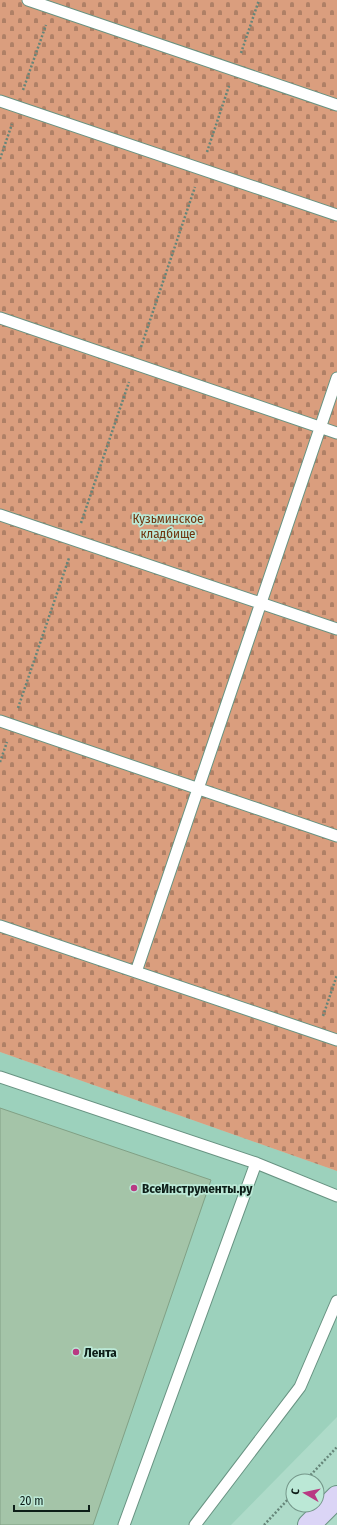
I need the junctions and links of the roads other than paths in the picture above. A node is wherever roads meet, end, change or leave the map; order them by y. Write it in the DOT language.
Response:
graph roads {
  1 [pos="28,0"];
  2 [pos="0,101"];
  3 [pos="337,105"];
  4 [pos="337,215"];
  5 [pos="0,318"];
  6 [pos="337,378"];
  7 [pos="320,427"];
  8 [pos="337,433"];
  9 [pos="0,515"];
  10 [pos="260,603"];
  11 [pos="337,629"];
  12 [pos="0,721"];
  13 [pos="198,789"];
  14 [pos="337,836"];
  15 [pos="0,926"];
  16 [pos="136,972"];
  17 [pos="337,1040"];
  18 [pos="0,1077"];
  19 [pos="256,1163"];
  20 [pos="337,1196"];
  21 [pos="337,1301"];
  22 [pos="337,1497"];
  23 [pos="124,1525"];
  24 [pos="196,1525"];
  25 [pos="309,1525"];
  1 -- 3 [label="lane"];
  2 -- 4 [label="lane"];
  5 -- 7 [label="lane"];
  6 -- 7 [label="lane"];
  7 -- 8 [label="lane"];
  7 -- 10 [label="lane"];
  9 -- 10 [label="lane"];
  10 -- 11 [label="lane"];
  10 -- 13 [label="lane"];
  12 -- 13 [label="lane"];
  13 -- 14 [label="lane"];
  13 -- 16 [label="lane"];
  15 -- 16 [label="lane"];
  16 -- 17 [label="lane"];
  18 -- 19 [label="lane"];
  19 -- 20 [label="lane"];
  19 -- 23 [label="lane"];
  21 -- 24 [label="lane"];
  22 -- 25 [label="main road"];
}
